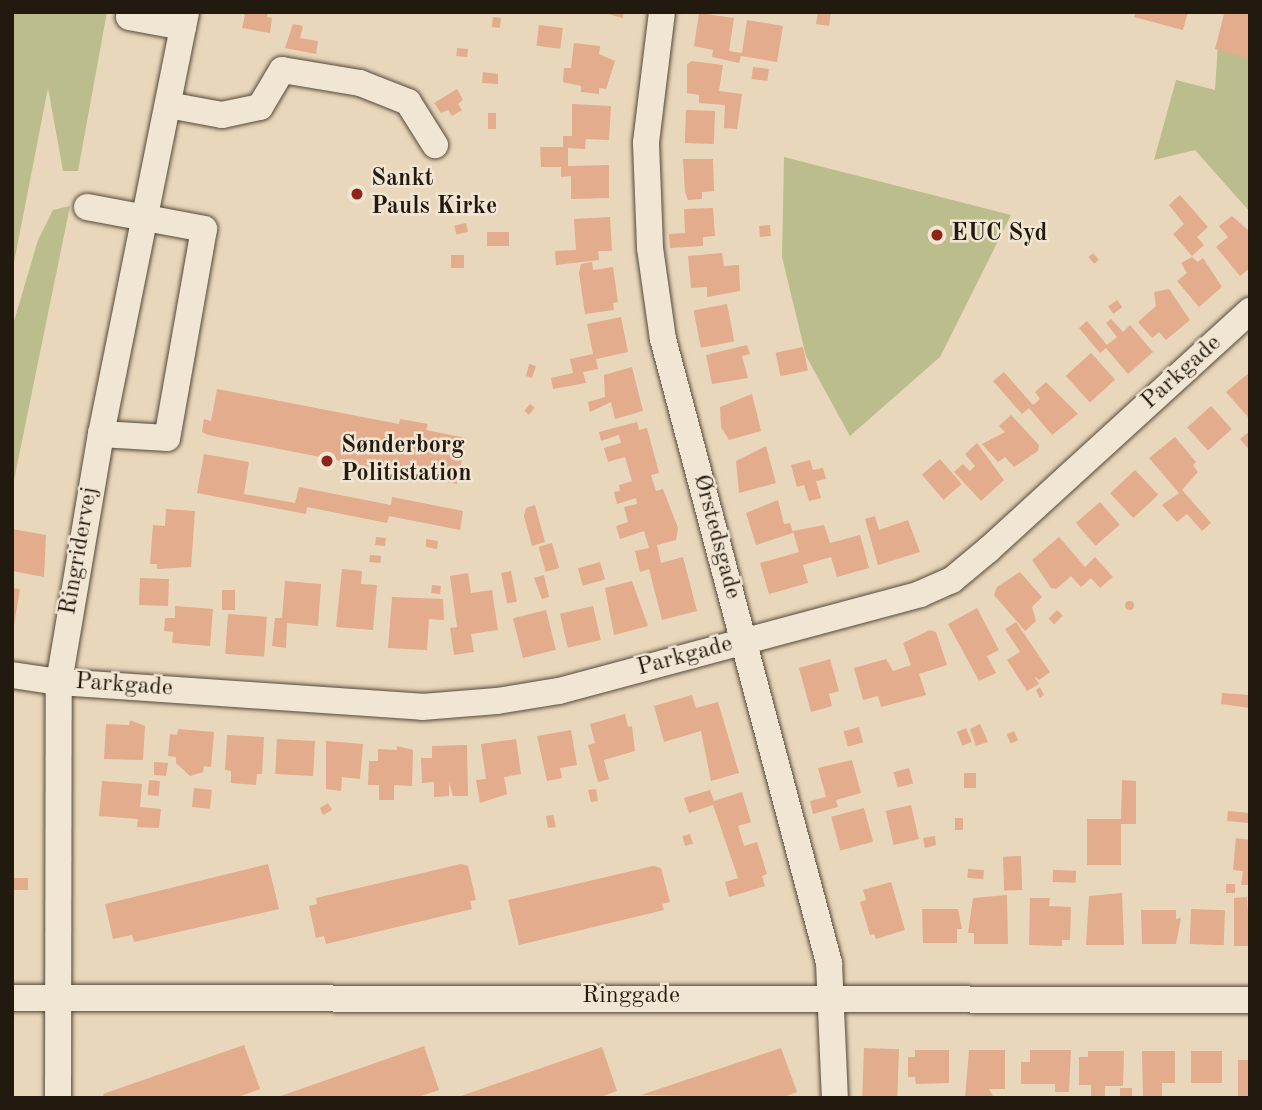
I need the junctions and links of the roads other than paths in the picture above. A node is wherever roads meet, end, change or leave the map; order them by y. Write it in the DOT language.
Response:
graph roads {
  1 [pos="663,12"];
  2 [pos="129,17"];
  3 [pos="184,20"];
  4 [pos="168,105"];
  5 [pos="435,145"];
  6 [pos="87,207"];
  7 [pos="145,218"];
  8 [pos="1250,311"];
  9 [pos="100,434"];
  10 [pos="744,641"];
  11 [pos="12,675"];
  12 [pos="59,682"];
  13 [pos="834,997"];
  14 [pos="12,998"];
  15 [pos="58,998"];
  16 [pos="1250,1000"];
  17 [pos="58,1098"];
  18 [pos="835,1098"];
  1 -- 10 [label="street, Ørstedsgade"];
  2 -- 3 [label="street"];
  3 -- 4 [label="street, Ringridervej"];
  4 -- 5 [label="street"];
  4 -- 7 [label="street, Ringridervej"];
  6 -- 7 [label="street"];
  7 -- 9 [label="street, Ringridervej"];
  7 -- 9 [label="street"];
  8 -- 10 [label="street, Parkgade"];
  9 -- 12 [label="street, Ringridervej"];
  10 -- 12 [label="street, Parkgade"];
  10 -- 13 [label="street, Ørstedsgade"];
  11 -- 12 [label="street, Parkgade"];
  12 -- 15 [label="street, Ringridervej"];
  13 -- 15 [label="street, Ringgade"];
  13 -- 16 [label="street, Ringgade"];
  13 -- 18 [label="street, Ørstedsgade"];
  14 -- 15 [label="street, Ringgade"];
  15 -- 17 [label="street, Ringridervej"];
}
